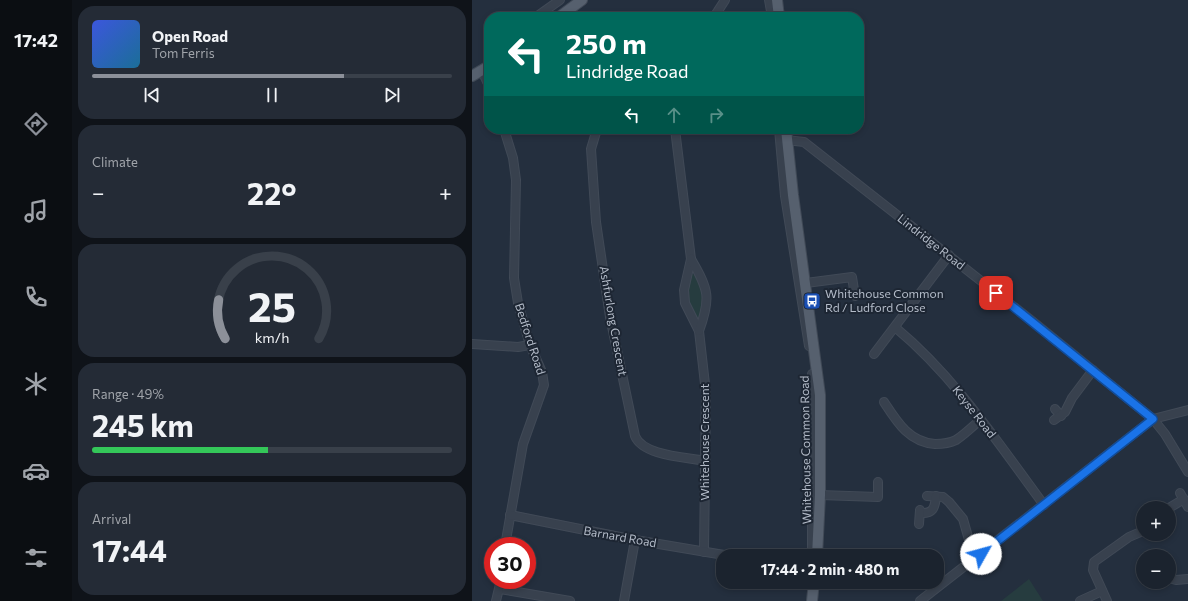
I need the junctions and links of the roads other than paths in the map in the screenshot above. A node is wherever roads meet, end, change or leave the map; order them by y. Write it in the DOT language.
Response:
graph roads {
  1 [pos="560,0"];
  2 [pos="582,0"];
  3 [pos="725,0"];
  4 [pos="769,0"];
  5 [pos="777,0"];
  6 [pos="543,12"];
  7 [pos="566,12"];
  8 [pos="717,12"];
  9 [pos="771,12"];
  10 [pos="778,12"];
  11 [pos="484,69"];
  12 [pos="472,76"];
  13 [pos="506,134"];
  14 [pos="596,134"];
  15 [pos="676,134"];
  16 [pos="783,135"];
  17 [pos="949,255"];
  18 [pos="691,259"];
  19 [pos="806,283"];
  20 [pos="855,296"];
  21 [pos="808,322"];
  22 [pos="896,328"];
  23 [pos="699,331"];
  24 [pos="472,344"];
  25 [pos="530,345"];
  26 [pos="874,354"];
  27 [pos="1093,370"];
  28 [pos="884,402"];
  29 [pos="1188,410"];
  30 [pos="1057,415"];
  31 [pos="1153,419"];
  32 [pos="980,420"];
  33 [pos="706,461"];
  34 [pos="1188,472"];
  35 [pos="878,482"];
  36 [pos="820,495"];
  37 [pos="927,496"];
  38 [pos="936,496"];
  39 [pos="1044,505"];
  40 [pos="510,515"];
  41 [pos="919,524"];
  42 [pos="1136,534"];
  43 [pos="506,537"];
  44 [pos="635,540"];
  45 [pos="816,549"];
  46 [pos="816,549"];
  47 [pos="704,552"];
  48 [pos="716,554"];
  49 [pos="981,554"];
  50 [pos="1188,579"];
  51 [pos="1176,582"];
  52 [pos="500,589"];
  53 [pos="813,589"];
  54 [pos="1102,591"];
  55 [pos="496,601"];
  56 [pos="568,601"];
  57 [pos="624,601"];
  58 [pos="812,601"];
  59 [pos="920,601"];
  60 [pos="1080,601"];
  61 [pos="1107,601"];
  1 -- 6 [label="street"];
  2 -- 7 [label="main road"];
  3 -- 8 [label="street"];
  4 -- 9 [label="street"];
  5 -- 10 [label="main road"];
  11 -- 12 [label="main road"];
  13 -- 25 [label="street, Bedford Road"];
  14 -- 33 [label="street, Ashfurlong Crescent"];
  15 -- 18 [label="street, Whitehouse Crescent"];
  16 -- 17 [label="street, Lindridge Road"];
  16 -- 19 [label="main road, Whitehouse Common Road"];
  16 -- 21 [label="street, Whitehouse Common Road"];
  17 -- 22 [label="street"];
  17 -- 27 [label="street, Lindridge Road"];
  18 -- 23 [label="street, Whitehouse Crescent"];
  18 -- 23 [label="street, Whitehouse Crescent"];
  19 -- 20 [label="street"];
  19 -- 21 [label="main road, Whitehouse Common Road"];
  21 -- 36 [label="main road, Whitehouse Common Road"];
  21 -- 45 [label="street, Whitehouse Common Road"];
  22 -- 26 [label="street"];
  22 -- 32 [label="street, Keyse Road"];
  23 -- 33 [label="street, Whitehouse Crescent"];
  24 -- 25 [label="street"];
  25 -- 40 [label="street, Bedford Road"];
  27 -- 30 [label="street"];
  27 -- 31 [label="street, Lindridge Road"];
  28 -- 32 [label="street"];
  29 -- 31 [label="street"];
  31 -- 34 [label="street, Lindridge Road"];
  31 -- 39 [label="street"];
  32 -- 39 [label="street, Keyse Road"];
  33 -- 47 [label="street, Whitehouse Crescent"];
  35 -- 36 [label="street"];
  36 -- 46 [label="main road, Whitehouse Common Road"];
  37 -- 38 [label="street"];
  38 -- 41 [label="street"];
  38 -- 49 [label="street"];
  39 -- 49 [label="street"];
  40 -- 43 [label="street, Bedford Road"];
  40 -- 44 [label="street, Barnard Road"];
  42 -- 54 [label="street"];
  44 -- 47 [label="street, Barnard Road"];
  44 -- 57 [label="street"];
  47 -- 48 [label="street, Barnard Road"];
  49 -- 59 [label="street"];
  50 -- 51 [label="street"];
  52 -- 55 [label="street"];
  52 -- 56 [label="street"];
  53 -- 58 [label="main road"];
  54 -- 60 [label="street"];
  54 -- 61 [label="street"];
}
